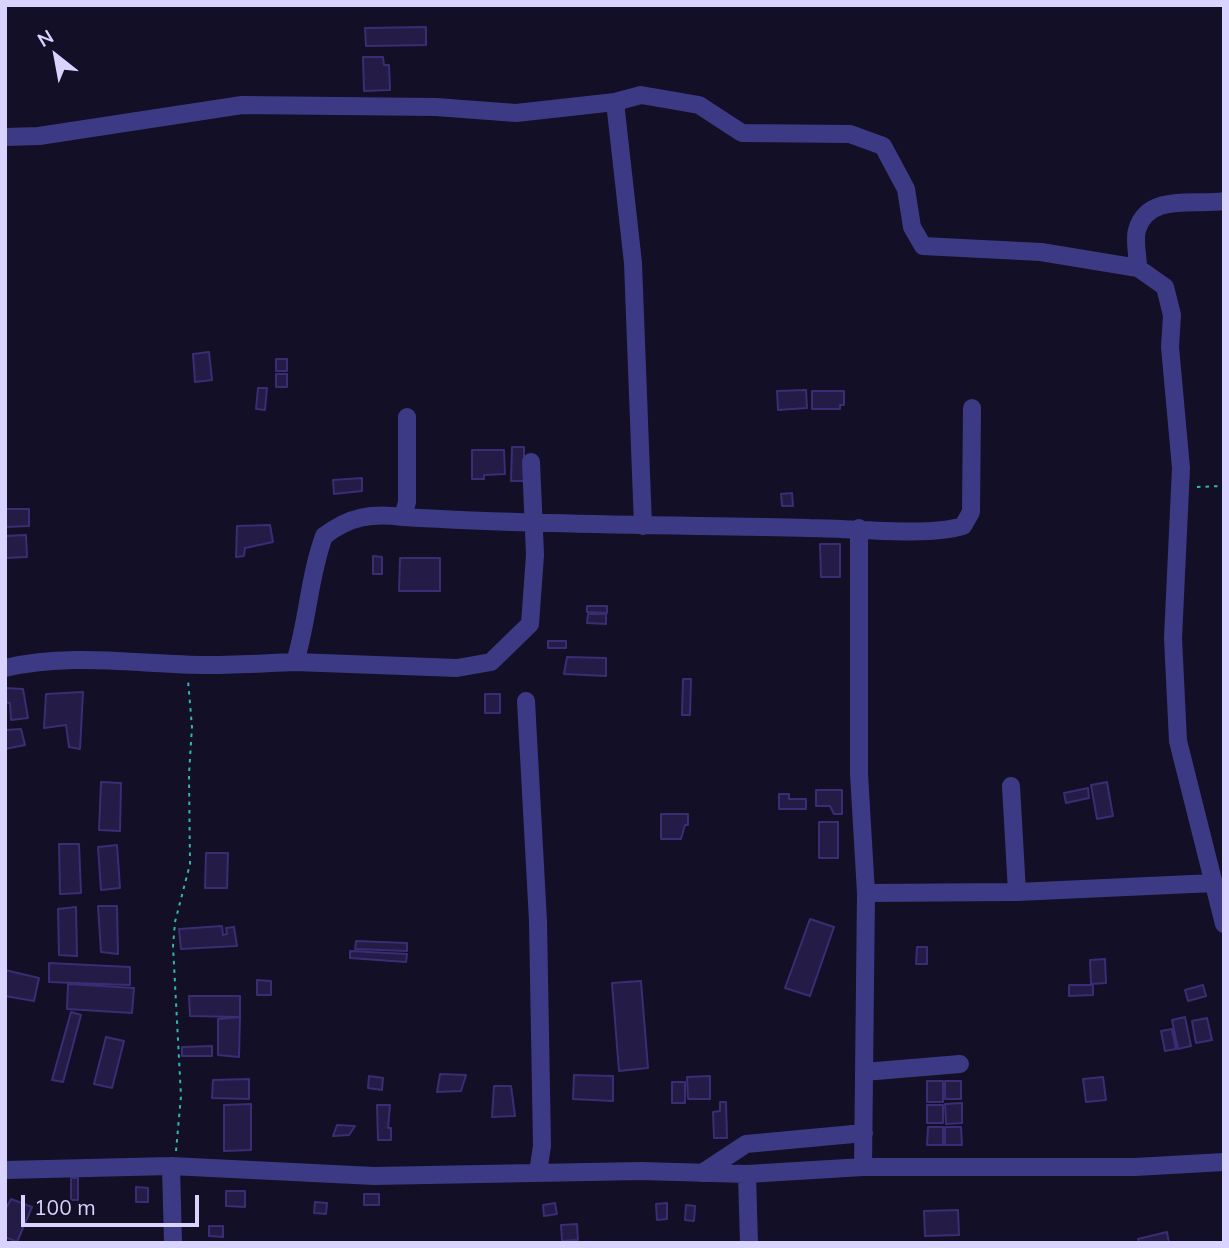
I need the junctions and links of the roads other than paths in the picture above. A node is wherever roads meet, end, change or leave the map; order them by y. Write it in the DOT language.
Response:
graph roads {
  1 [pos="615,102"];
  2 [pos="5,137"];
  3 [pos="1224,201"];
  4 [pos="1138,268"];
  5 [pos="972,408"];
  6 [pos="407,417"];
  7 [pos="531,462"];
  8 [pos="403,516"];
  9 [pos="534,525"];
  10 [pos="643,526"];
  11 [pos="859,528"];
  12 [pos="295,662"];
  13 [pos="5,668"];
  14 [pos="526,701"];
  15 [pos="1011,786"];
  16 [pos="1214,883"];
  17 [pos="1017,892"];
  18 [pos="866,893"];
  19 [pos="1224,924"];
  20 [pos="960,1064"];
  21 [pos="864,1072"];
  22 [pos="864,1133"];
  23 [pos="1224,1161"];
  24 [pos="173,1166"];
  25 [pos="863,1167"];
  26 [pos="5,1170"];
  27 [pos="538,1172"];
  28 [pos="702,1173"];
  29 [pos="747,1174"];
  30 [pos="173,1243"];
  31 [pos="749,1243"];
  1 -- 2 [label="street"];
  1 -- 4 [label="street"];
  1 -- 10 [label="street"];
  3 -- 4 [label="street"];
  4 -- 16 [label="street"];
  5 -- 11 [label="street"];
  6 -- 8 [label="street"];
  7 -- 9 [label="street"];
  8 -- 9 [label="street"];
  8 -- 12 [label="street"];
  9 -- 10 [label="street"];
  9 -- 12 [label="street"];
  10 -- 11 [label="street"];
  11 -- 18 [label="street"];
  12 -- 13 [label="street"];
  14 -- 27 [label="street"];
  15 -- 17 [label="street"];
  16 -- 17 [label="street"];
  16 -- 19 [label="street"];
  17 -- 18 [label="street"];
  18 -- 21 [label="street"];
  20 -- 21 [label="street"];
  21 -- 22 [label="street"];
  22 -- 25 [label="street"];
  22 -- 28 [label="street"];
  23 -- 25 [label="street"];
  24 -- 26 [label="street"];
  24 -- 27 [label="street"];
  24 -- 30 [label="street"];
  25 -- 29 [label="street"];
  27 -- 28 [label="street"];
  28 -- 29 [label="street"];
  29 -- 31 [label="street"];
}
